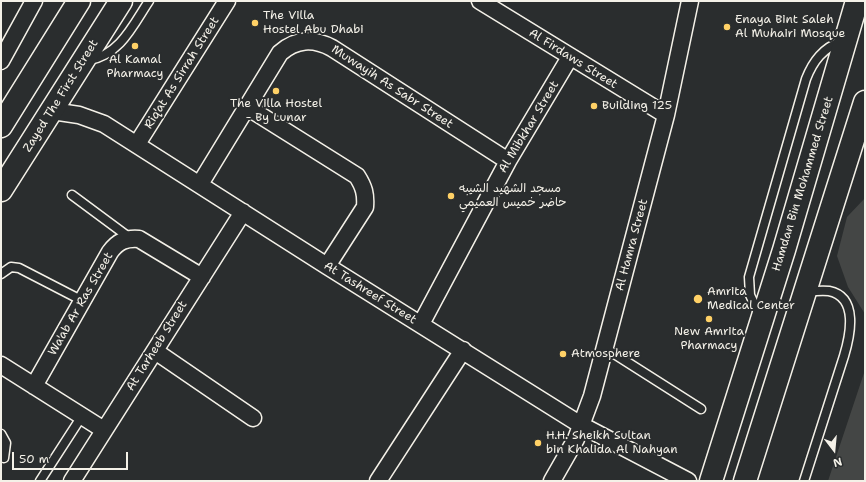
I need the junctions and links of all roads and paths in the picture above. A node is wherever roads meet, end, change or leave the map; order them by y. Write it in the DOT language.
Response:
graph roads {
  1 [pos="34,1"];
  2 [pos="78,1"];
  3 [pos="121,1"];
  4 [pos="149,1"];
  5 [pos="226,1"];
  6 [pos="480,1"];
  7 [pos="690,1"];
  8 [pos="857,1"];
  9 [pos="570,57"];
  10 [pos="1,61"];
  11 [pos="82,61"];
  12 [pos="865,102"];
  13 [pos="248,107"];
  14 [pos="52,111"];
  15 [pos="666,115"];
  16 [pos="1,126"];
  17 [pos="137,144"];
  18 [pos="508,161"];
  19 [pos="200,184"];
  20 [pos="1,190"];
  21 [pos="72,195"];
  22 [pos="243,212"];
  23 [pos="130,238"];
  24 [pos="326,266"];
  25 [pos="1,274"];
  26 [pos="202,277"];
  27 [pos="806,292"];
  28 [pos="81,300"];
  29 [pos="421,324"];
  30 [pos="605,348"];
  31 [pos="463,350"];
  32 [pos="155,351"];
  33 [pos="1,364"];
  34 [pos="34,386"];
  35 [pos="701,409"];
  36 [pos="82,416"];
  37 [pos="253,418"];
  38 [pos="581,425"];
  39 [pos="104,430"];
  40 [pos="1,434"];
  41 [pos="4,458"];
  42 [pos="40,481"];
  43 [pos="72,481"];
  44 [pos="378,481"];
  45 [pos="552,481"];
  46 [pos="688,481"];
  47 [pos="711,481"];
  48 [pos="745,481"];
  49 [pos="804,481"];
  1 -- 10 [label="street"];
  2 -- 16 [label="main road"];
  3 -- 11 [label="main road, Zayed The First Street"];
  4 -- 11 [label="lane"];
  5 -- 17 [label="street, Riq'at As Sirrah Street"];
  6 -- 9 [label="street, Al Firdaws Street"];
  7 -- 15 [label="street, Al Hamra Street"];
  8 -- 47 [label="main road, Hamdan Bin Mohammed Street"];
  9 -- 15 [label="street, Al Firdaws Street"];
  9 -- 18 [label="street, Al Mibkhar Street"];
  11 -- 14 [label="main road, Zayed The First Street"];
  12 -- 27 [label="main road"];
  13 -- 18 [label="street, Muwayih As Sabr Street"];
  13 -- 19 [label="street, Muwayih As Sabr Street"];
  13 -- 24 [label="street"];
  14 -- 17 [label="street, At Tashreef Street"];
  14 -- 20 [label="main road, Zayed The First Street"];
  15 -- 30 [label="street, Al Hamra Street"];
  17 -- 19 [label="street, At Tashreef Street"];
  18 -- 29 [label="street, Al Mibkhar Street"];
  19 -- 22 [label="street, At Tashreef Street"];
  21 -- 23 [label="lane"];
  22 -- 24 [label="street, At Tashreef Street"];
  22 -- 26 [label="street, At Tarheeb Street"];
  23 -- 26 [label="street"];
  23 -- 28 [label="street, Wa'ab Ar Ras Street"];
  24 -- 29 [label="street, At Tashreef Street"];
  25 -- 28 [label="lane"];
  26 -- 32 [label="street, At Tarheeb Street"];
  27 -- 48 [label="main road"];
  27 -- 49 [label="lane"];
  28 -- 34 [label="street, Wa'ab Ar Ras Street"];
  29 -- 31 [label="street, At Tashreef Street"];
  30 -- 35 [label="lane"];
  30 -- 38 [label="street, Al Hamra Street"];
  31 -- 38 [label="street, At Tashreef Street"];
  31 -- 44 [label="street"];
  32 -- 37 [label="street"];
  32 -- 39 [label="street, At Tarheeb Street"];
  33 -- 34 [label="street"];
  34 -- 36 [label="street"];
  36 -- 39 [label="street"];
  36 -- 42 [label="lane"];
  38 -- 45 [label="street, Al Hamra Street"];
  38 -- 46 [label="street, At Tashreef Street"];
  39 -- 43 [label="street, At Tarheeb Street"];
  40 -- 41 [label="lane"];
}
